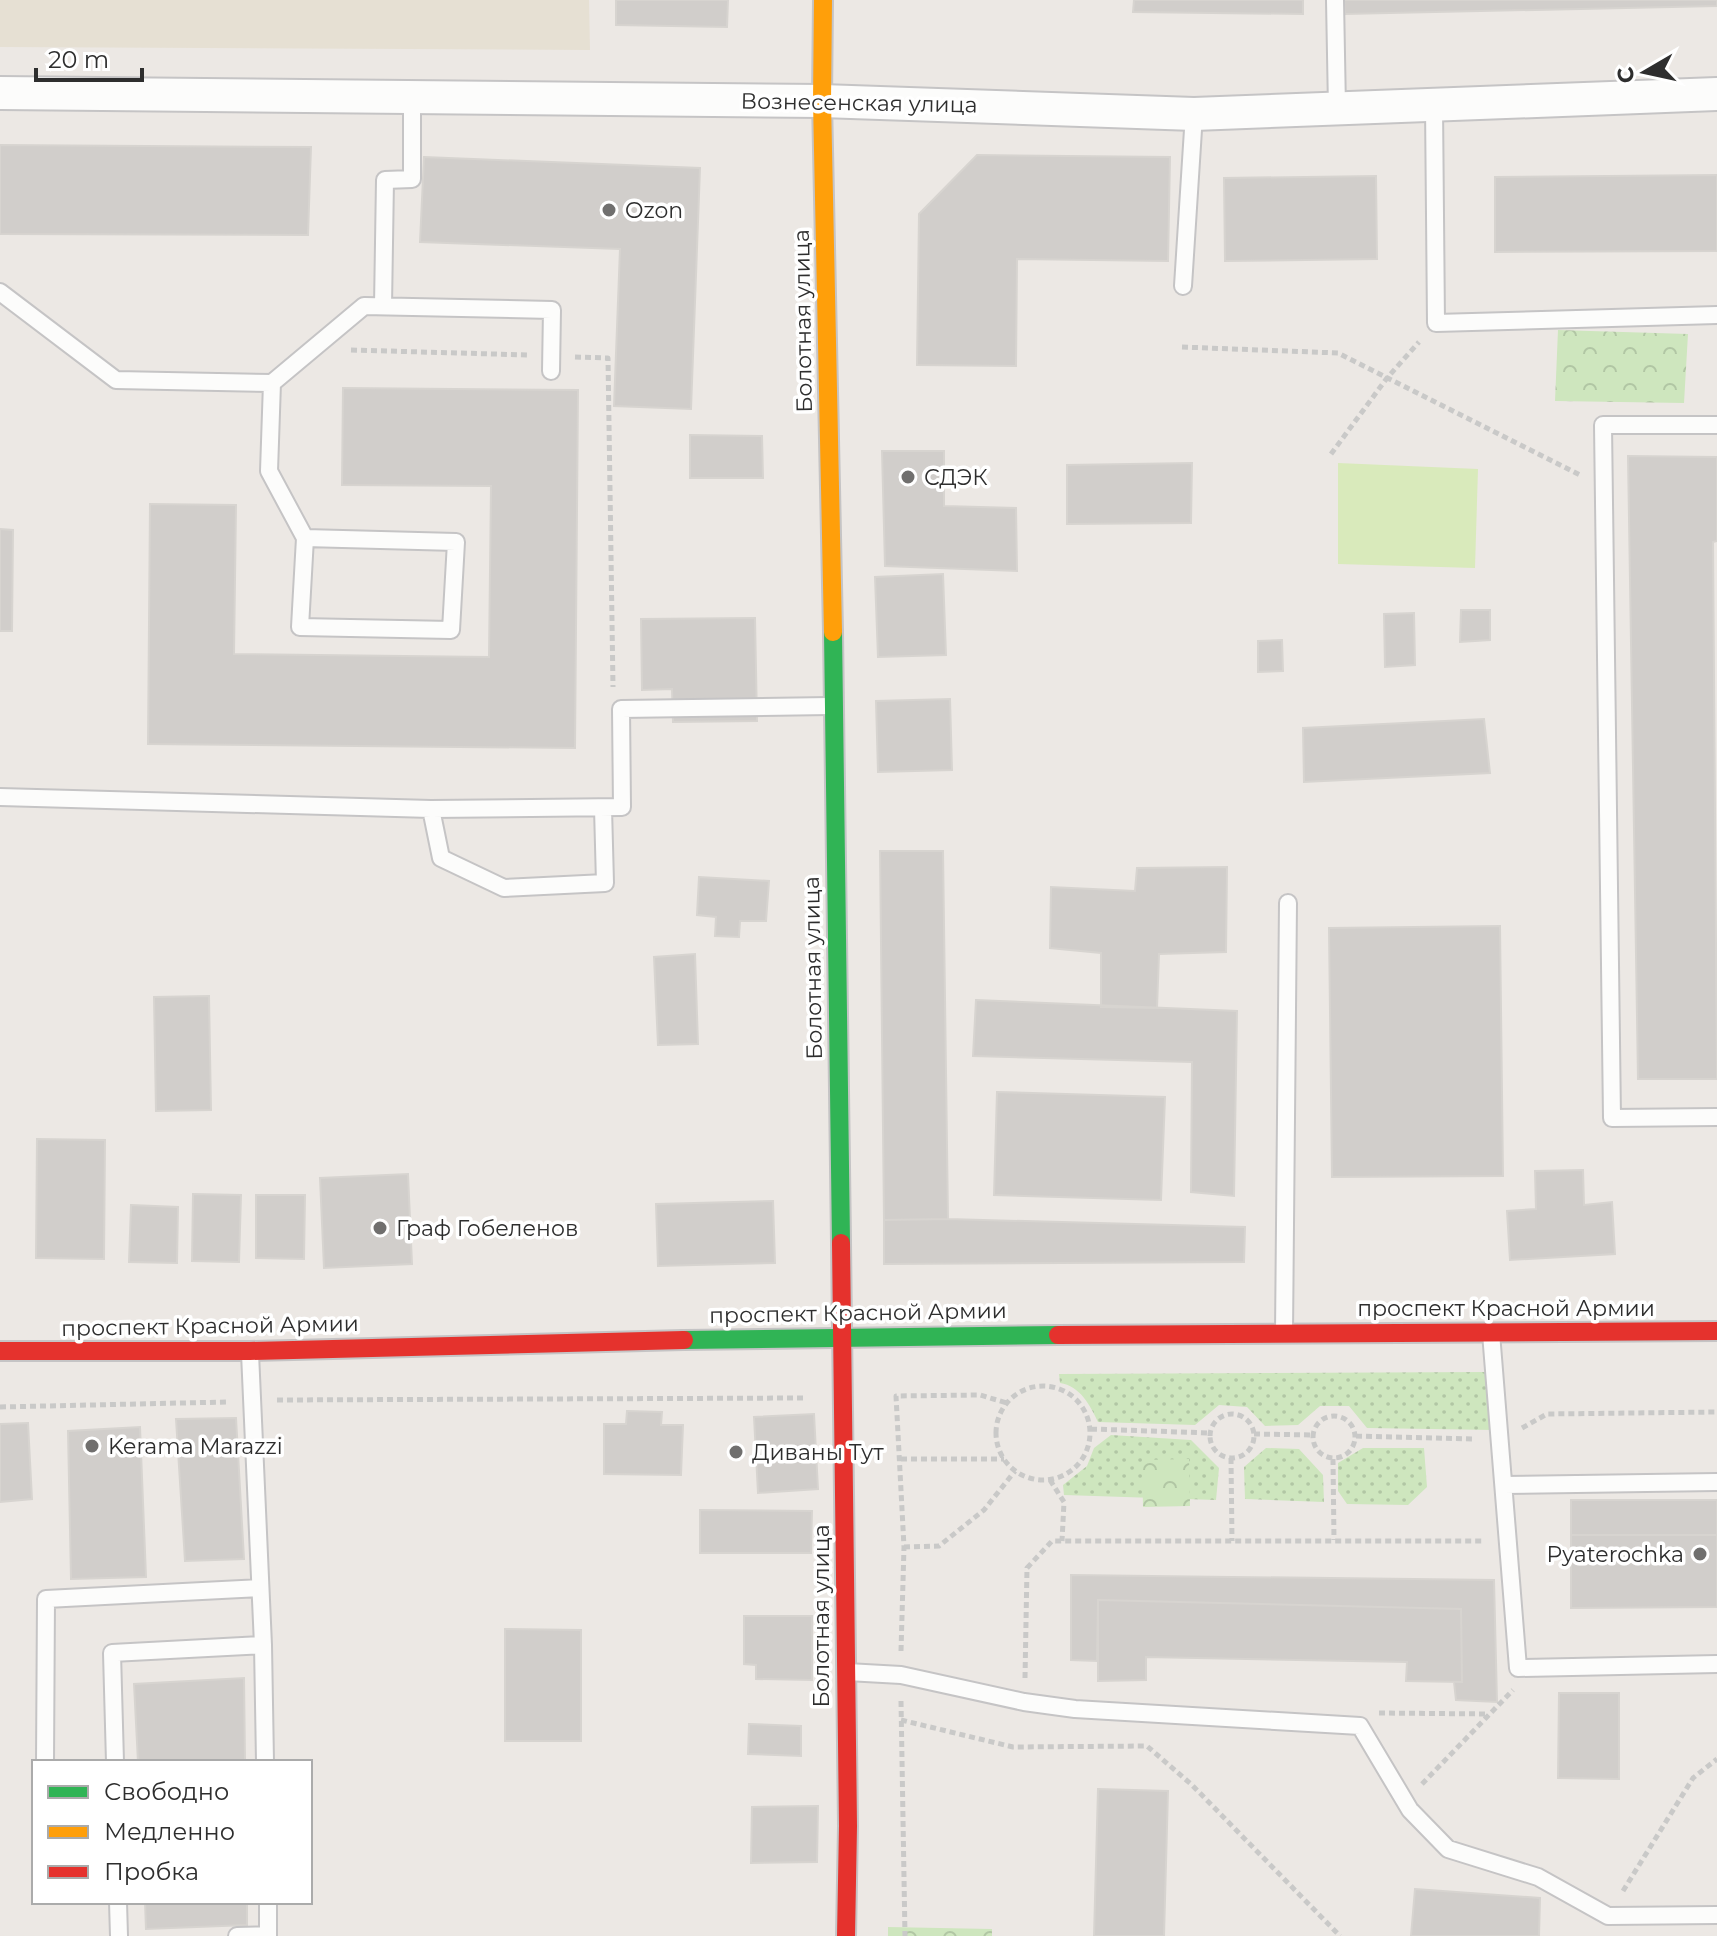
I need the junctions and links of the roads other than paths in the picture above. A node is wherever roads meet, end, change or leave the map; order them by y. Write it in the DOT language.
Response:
graph roads {
  1 [pos="823,0"];
  2 [pos="1335,0"];
  3 [pos="0,93"];
  4 [pos="1717,94"];
  5 [pos="412,97"];
  6 [pos="822,101"];
  7 [pos="1434,106"];
  8 [pos="1337,108"];
  9 [pos="1194,114"];
  10 [pos="1183,286"];
  11 [pos="0,292"];
  12 [pos="383,306"];
  13 [pos="1717,315"];
  14 [pos="551,363"];
  15 [pos="272,383"];
  16 [pos="1717,425"];
  17 [pos="305,538"];
  18 [pos="834,705"];
  19 [pos="0,797"];
  20 [pos="603,808"];
  21 [pos="431,809"];
  22 [pos="1288,903"];
  23 [pos="1717,1117"];
  24 [pos="1717,1331"];
  25 [pos="1491,1332"];
  26 [pos="1284,1334"];
  27 [pos="842,1336"];
  28 [pos="0,1351"];
  29 [pos="250,1351"];
  30 [pos="1717,1482"];
  31 [pos="1504,1485"];
  32 [pos="260,1588"];
  33 [pos="263,1645"];
  34 [pos="1717,1664"];
  35 [pos="845,1672"];
  36 [pos="45,1760"];
  37 [pos="115,1760"];
  38 [pos="265,1760"];
  39 [pos="118,1904"];
  40 [pos="268,1904"];
  41 [pos="1717,1915"];
  42 [pos="119,1936"];
  43 [pos="237,1936"];
  44 [pos="846,1936"];
  1 -- 6 [label="street, Болотная улица"];
  2 -- 8 [label="lane"];
  3 -- 5 [label="street, Вознесенская улица"];
  4 -- 7 [label="street, Вознесенская улица"];
  5 -- 6 [label="street, Вознесенская улица"];
  5 -- 12 [label="lane"];
  6 -- 9 [label="street, Вознесенская улица"];
  6 -- 18 [label="street, Болотная улица"];
  7 -- 8 [label="street, Вознесенская улица"];
  7 -- 13 [label="lane"];
  8 -- 9 [label="street, Вознесенская улица"];
  9 -- 10 [label="lane"];
  11 -- 15 [label="lane"];
  12 -- 14 [label="lane"];
  12 -- 15 [label="lane"];
  15 -- 17 [label="lane"];
  16 -- 23 [label="lane"];
  17 -- 17 [label="lane"];
  18 -- 20 [label="lane"];
  18 -- 27 [label="street, Болотная улица"];
  19 -- 21 [label="lane"];
  20 -- 21 [label="lane"];
  20 -- 21 [label="lane"];
  22 -- 26 [label="lane"];
  24 -- 25 [label="street, проспект Красной Армии"];
  25 -- 26 [label="street, проспект Красной Армии"];
  25 -- 31 [label="lane"];
  26 -- 27 [label="street, проспект Красной Армии"];
  27 -- 29 [label="street, проспект Красной Армии"];
  27 -- 35 [label="street, Болотная улица"];
  28 -- 29 [label="street, проспект Красной Армии"];
  29 -- 32 [label="lane"];
  30 -- 31 [label="lane"];
  31 -- 34 [label="lane"];
  32 -- 33 [label="lane"];
  32 -- 36 [label="lane"];
  33 -- 37 [label="lane"];
  33 -- 38 [label="lane"];
  35 -- 41 [label="lane"];
  35 -- 44 [label="street, Болотная улица"];
  39 -- 42 [label="lane"];
  40 -- 43 [label="lane"];
}
